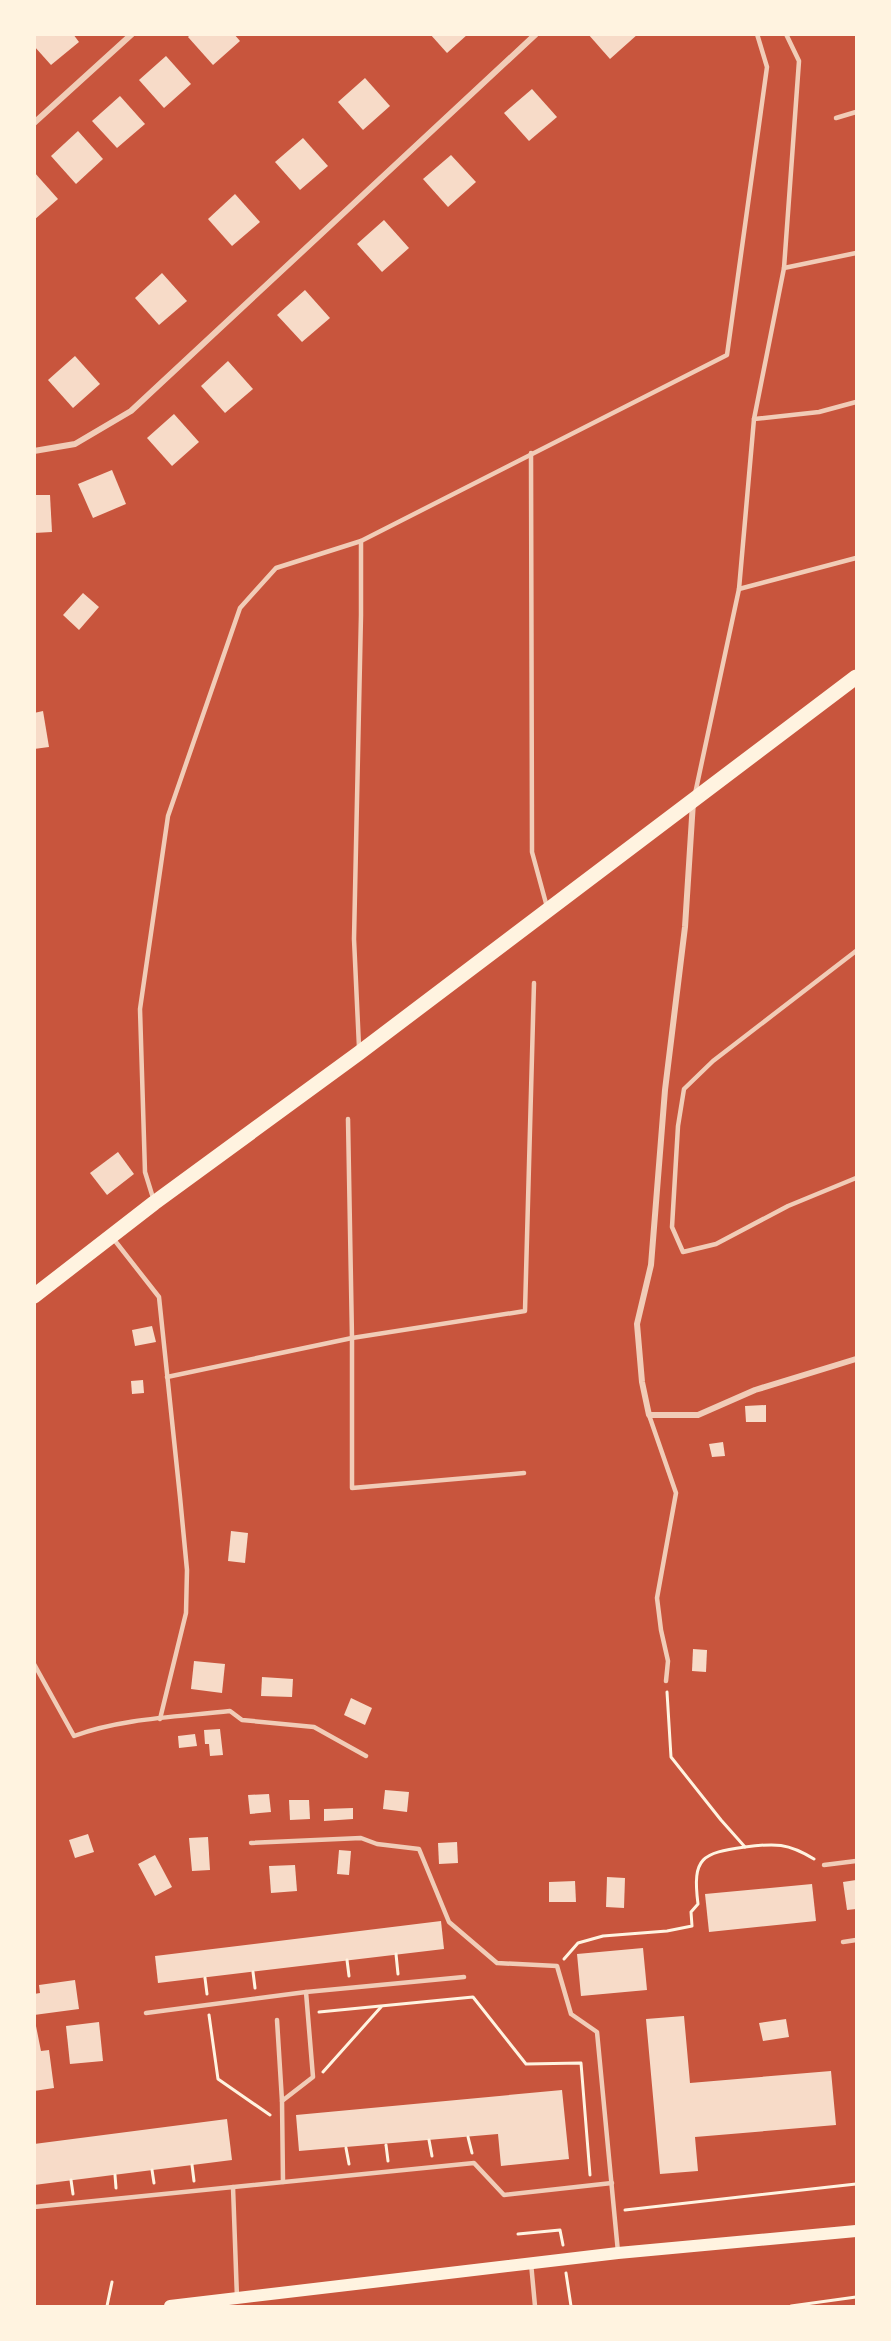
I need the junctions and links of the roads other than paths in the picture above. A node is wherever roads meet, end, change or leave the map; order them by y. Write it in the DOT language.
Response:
graph roads {
  1 [pos="132,34"];
  2 [pos="536,34"];
  3 [pos="758,34"];
  4 [pos="786,34"];
  5 [pos="856,112"];
  6 [pos="836,118"];
  7 [pos="34,123"];
  8 [pos="856,253"];
  9 [pos="784,268"];
  10 [pos="856,402"];
  11 [pos="754,419"];
  12 [pos="34,451"];
  13 [pos="531,453"];
  14 [pos="361,541"];
  15 [pos="856,558"];
  16 [pos="739,589"];
  17 [pos="856,677"];
  18 [pos="693,799"];
  19 [pos="548,910"];
  20 [pos="856,951"];
  21 [pos="534,983"];
  22 [pos="359,1053"];
  23 [pos="348,1119"];
  24 [pos="856,1178"];
  25 [pos="154,1203"];
  26 [pos="112,1238"];
  27 [pos="34,1296"];
  28 [pos="352,1338"];
  29 [pos="856,1359"];
  30 [pos="167,1377"];
  31 [pos="649,1415"];
  32 [pos="524,1473"];
  33 [pos="34,1664"];
  34 [pos="666,1681"];
  35 [pos="160,1719"];
  36 [pos="366,1756"];
  37 [pos="251,1843"];
  38 [pos="856,1861"];
  39 [pos="824,1865"];
  40 [pos="856,1940"];
  41 [pos="843,1941"];
  42 [pos="464,1977"];
  43 [pos="306,1992"];
  44 [pos="146,2013"];
  45 [pos="277,2020"];
  46 [pos="282,2101"];
  47 [pos="282,2182"];
  48 [pos="612,2183"];
  49 [pos="233,2187"];
  50 [pos="34,2207"];
  51 [pos="856,2231"];
  52 [pos="618,2253"];
  53 [pos="531,2263"];
  54 [pos="237,2298"];
  55 [pos="170,2307"];
  56 [pos="535,2307"];
  1 -- 7 [label="street"];
  2 -- 12 [label="street"];
  3 -- 13 [label="lane"];
  4 -- 9 [label="lane"];
  5 -- 6 [label="lane"];
  8 -- 9 [label="lane"];
  9 -- 11 [label="lane"];
  10 -- 11 [label="lane"];
  11 -- 16 [label="lane"];
  13 -- 14 [label="lane"];
  13 -- 19 [label="lane"];
  14 -- 22 [label="lane"];
  14 -- 25 [label="lane"];
  15 -- 16 [label="lane"];
  16 -- 18 [label="lane"];
  17 -- 18 [label="main road"];
  18 -- 19 [label="main road"];
  18 -- 31 [label="street"];
  19 -- 22 [label="main road"];
  20 -- 24 [label="lane"];
  21 -- 28 [label="lane"];
  22 -- 25 [label="main road"];
  23 -- 28 [label="lane"];
  25 -- 26 [label="main road"];
  26 -- 27 [label="main road"];
  26 -- 30 [label="lane"];
  28 -- 30 [label="lane"];
  28 -- 32 [label="lane"];
  29 -- 31 [label="street"];
  30 -- 35 [label="lane"];
  31 -- 34 [label="lane"];
  33 -- 35 [label="lane"];
  35 -- 36 [label="lane"];
  37 -- 48 [label="lane"];
  38 -- 39 [label="lane"];
  40 -- 41 [label="lane"];
  42 -- 43 [label="lane"];
  43 -- 44 [label="lane"];
  43 -- 46 [label="lane"];
  45 -- 46 [label="lane"];
  46 -- 47 [label="lane"];
  47 -- 48 [label="lane"];
  47 -- 49 [label="lane"];
  48 -- 52 [label="lane"];
  49 -- 50 [label="lane"];
  49 -- 54 [label="lane"];
  51 -- 52 [label="main road"];
  52 -- 53 [label="main road"];
  53 -- 54 [label="main road"];
  53 -- 56 [label="lane"];
  54 -- 55 [label="main road"];
}
